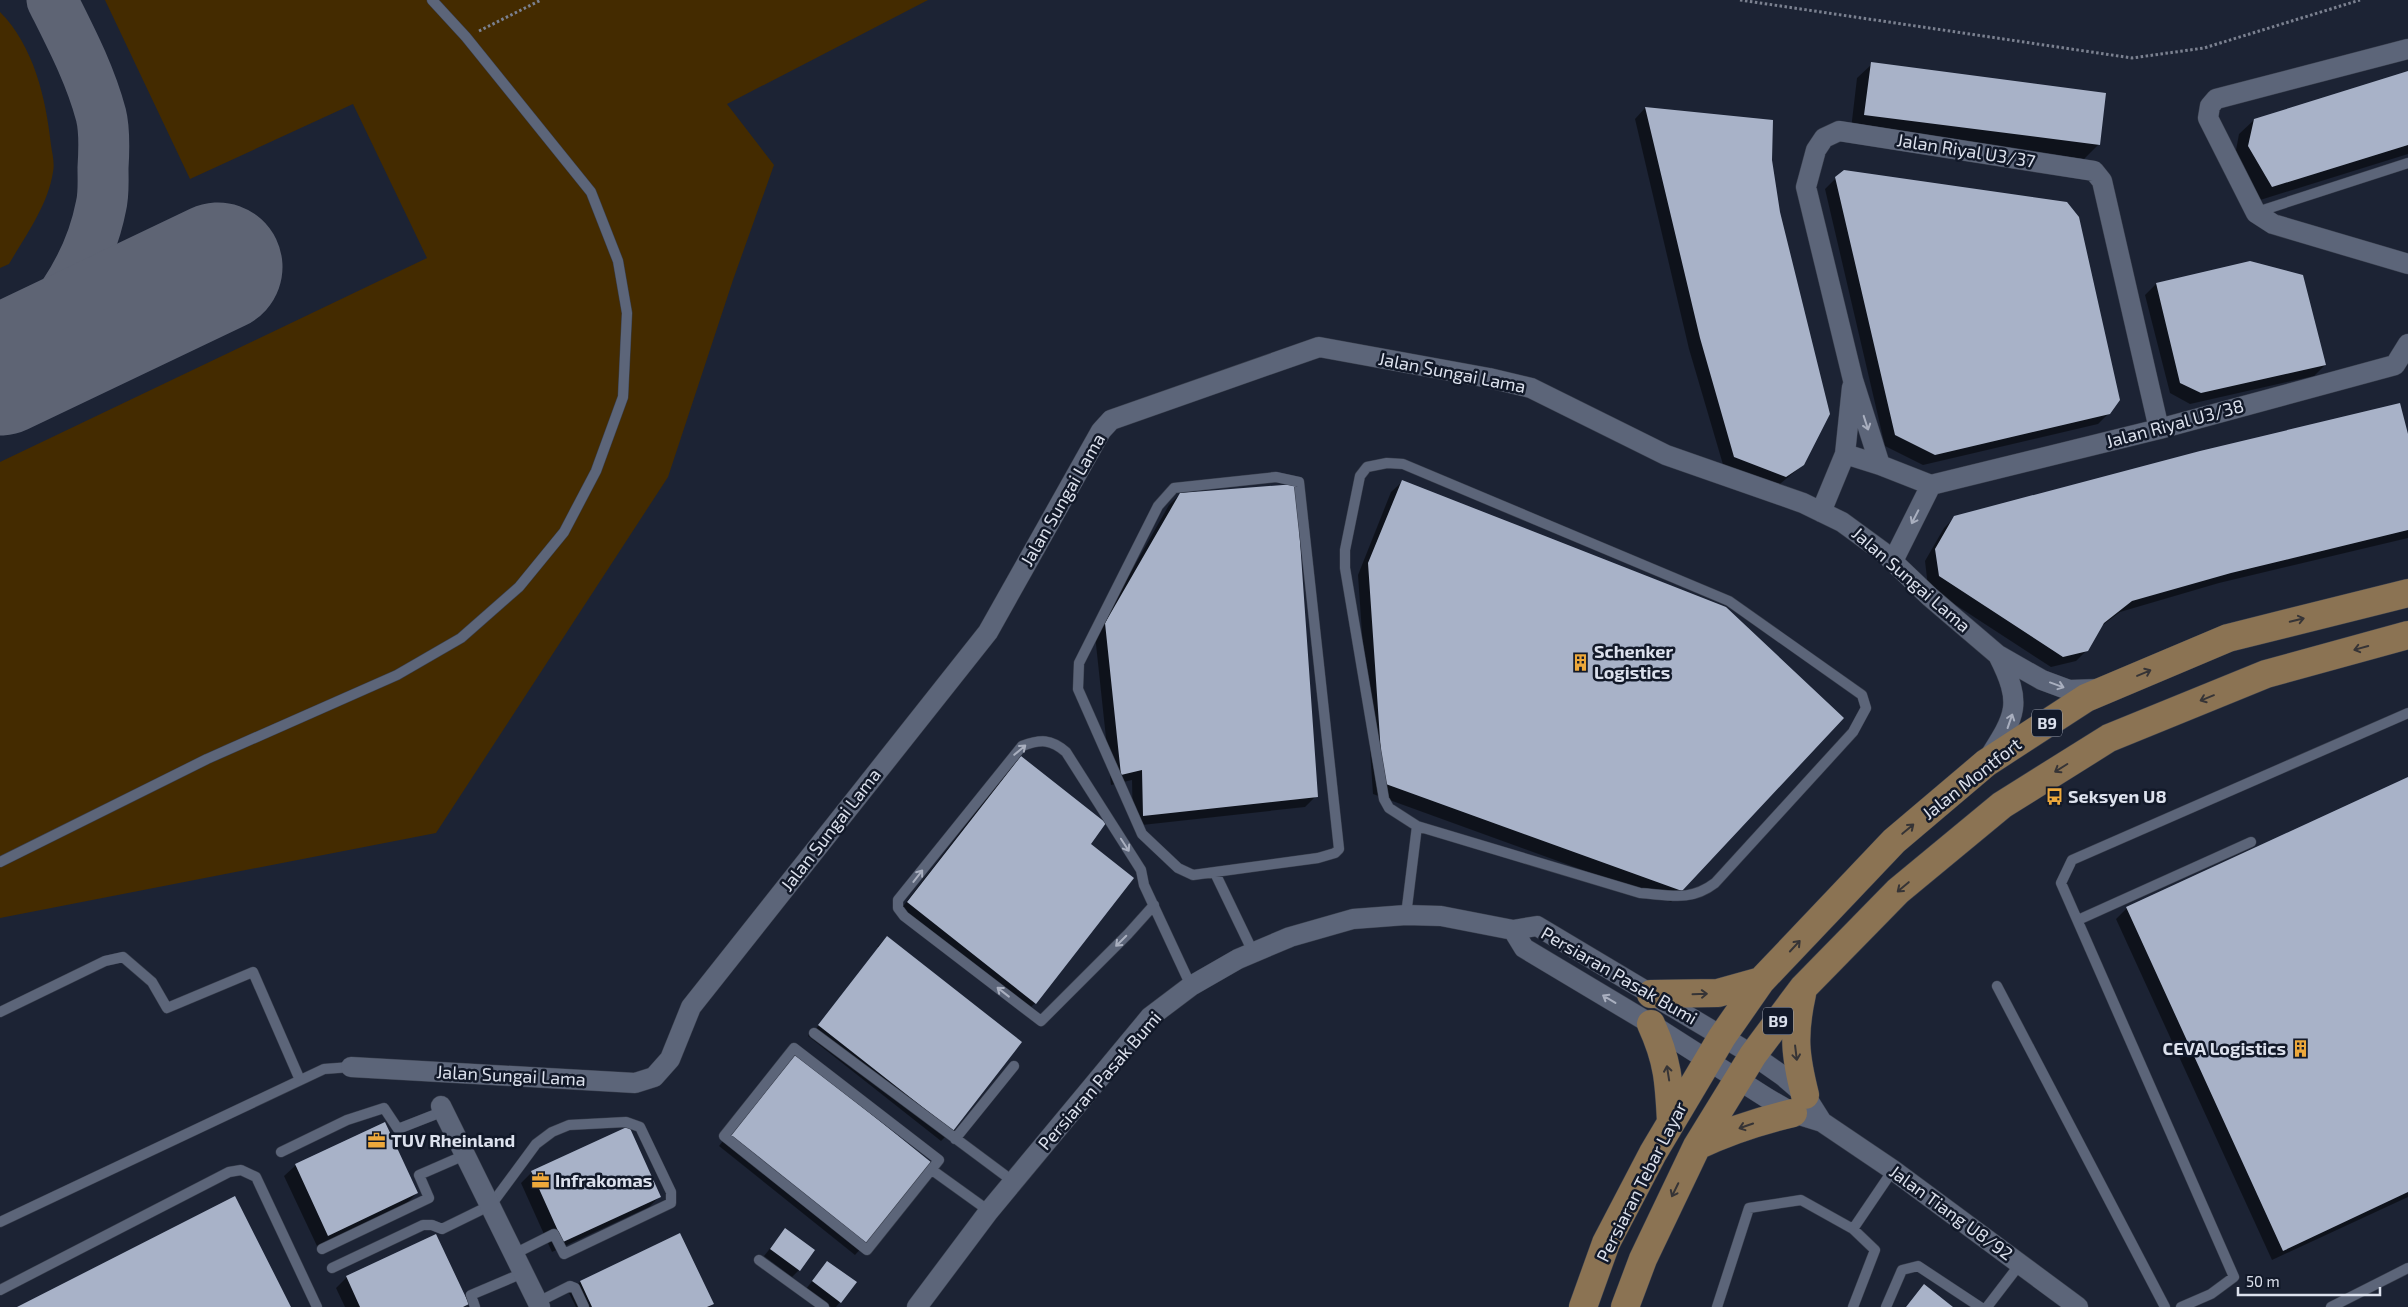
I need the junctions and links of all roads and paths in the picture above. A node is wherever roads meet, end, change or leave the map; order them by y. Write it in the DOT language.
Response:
graph roads {
  1 [pos="432,0"];
  2 [pos="541,0"];
  3 [pos="1740,0"];
  4 [pos="2360,0"];
  5 [pos="466,37"];
  6 [pos="2408,49"];
  7 [pos="2408,163"];
  8 [pos="2256,213"];
  9 [pos="2408,264"];
  10 [pos="2408,344"];
  11 [pos="1853,380"];
  12 [pos="2159,429"];
  13 [pos="1845,454"];
  14 [pos="1880,465"];
  15 [pos="1931,485"];
  16 [pos="1821,512"];
  17 [pos="1893,561"];
  18 [pos="2408,592"];
  19 [pos="2408,635"];
  20 [pos="1998,655"];
  21 [pos="2107,689"];
  22 [pos="2408,714"];
  23 [pos="1986,763"];
  24 [pos="1417,826"];
  25 [pos="2251,842"];
  26 [pos="0,862"];
  27 [pos="1215,873"];
  28 [pos="1154,905"];
  29 [pos="1406,915"];
  30 [pos="2078,920"];
  31 [pos="1513,930"];
  32 [pos="1253,952"];
  33 [pos="1761,982"];
  34 [pos="1191,986"];
  35 [pos="1997,986"];
  36 [pos="1804,988"];
  37 [pos="1651,994"];
  38 [pos="0,1012"];
  39 [pos="1651,1024"];
  40 [pos="814,1033"];
  41 [pos="1722,1037"];
  42 [pos="1753,1054"];
  43 [pos="1708,1060"];
  44 [pos="1014,1066"];
  45 [pos="351,1067"];
  46 [pos="1738,1078"];
  47 [pos="300,1080"];
  48 [pos="1799,1104"];
  49 [pos="443,1108"];
  50 [pos="1671,1122"];
  51 [pos="955,1140"];
  52 [pos="1696,1146"];
  53 [pos="281,1152"];
  54 [pos="465,1155"];
  55 [pos="932,1170"];
  56 [pos="1893,1170"];
  57 [pos="1014,1182"];
  58 [pos="490,1206"];
  59 [pos="990,1211"];
  60 [pos="0,1222"];
  61 [pos="1853,1229"];
  62 [pos="322,1249"];
  63 [pos="514,1254"];
  64 [pos="759,1260"];
  65 [pos="2020,1264"];
  66 [pos="332,1268"];
  67 [pos="2408,1268"];
  68 [pos="523,1273"];
  69 [pos="0,1290"];
  70 [pos="539,1305"];
  71 [pos="317,1307"];
  72 [pos="475,1307"];
  73 [pos="584,1307"];
  74 [pos="824,1307"];
  75 [pos="917,1307"];
  76 [pos="1583,1307"];
  77 [pos="1625,1307"];
  78 [pos="1717,1307"];
  79 [pos="1853,1307"];
  80 [pos="1886,1307"];
  81 [pos="1980,1307"];
  82 [pos="1987,1307"];
  83 [pos="2078,1307"];
  84 [pos="2165,1307"];
  85 [pos="2181,1307"];
  86 [pos="2331,1307"];
  1 -- 5 [label="lane"];
  2 -- 5 [label="path"];
  3 -- 4 [label="path"];
  5 -- 26 [label="lane"];
  6 -- 8 [label="street"];
  7 -- 8 [label="lane"];
  8 -- 9 [label="street"];
  10 -- 12 [label="street, Jalan Riyal U3/38"];
  11 -- 12 [label="street, Jalan Riyal U3/37"];
  11 -- 13 [label="street"];
  11 -- 14 [label="street, Jalan Riyal U3/37, one-way"];
  12 -- 15 [label="street, Jalan Riyal U3/38"];
  13 -- 14 [label="street"];
  13 -- 16 [label="street"];
  14 -- 15 [label="street"];
  15 -- 17 [label="street, one-way"];
  16 -- 17 [label="street, Jalan Sungai Lama"];
  16 -- 45 [label="street, Jalan Sungai Lama"];
  17 -- 20 [label="street, Jalan Sungai Lama"];
  21 -- 18 [label="main road, Jalan Montfort / B9, one-way"];
  19 -- 36 [label="main road, B9, one-way"];
  20 -- 21 [label="street, one-way"];
  23 -- 20 [label="street, one-way"];
  21 -- 23 [label="main road, Jalan Montfort / B9"];
  22 -- 30 [label="lane"];
  33 -- 23 [label="main road, Jalan Montfort / B9, one-way"];
  24 -- 24 [label="lane"];
  24 -- 29 [label="lane"];
  25 -- 30 [label="lane"];
  27 -- 27 [label="lane"];
  27 -- 32 [label="lane"];
  28 -- 28 [label="lane, one-way"];
  28 -- 34 [label="lane"];
  29 -- 31 [label="street, Persiaran Pasak Bumi"];
  29 -- 32 [label="street, Persiaran Pasak Bumi"];
  30 -- 85 [label="lane"];
  31 -- 37 [label="street, Persiaran Pasak Bumi"];
  39 -- 31 [label="street, Persiaran Pasak Bumi, one-way"];
  32 -- 34 [label="street, Persiaran Pasak Bumi"];
  37 -- 33 [label="main road, one-way"];
  33 -- 41 [label="main road, Jalan Montfort / B9"];
  34 -- 57 [label="street, Persiaran Pasak Bumi"];
  35 -- 84 [label="lane"];
  36 -- 42 [label="main road, B9"];
  36 -- 48 [label="main road, one-way"];
  37 -- 41 [label="street, Persiaran Pasak Bumi"];
  38 -- 47 [label="lane"];
  39 -- 43 [label="street, Persiaran Pasak Bumi"];
  50 -- 39 [label="main road, one-way"];
  40 -- 51 [label="lane"];
  41 -- 42 [label="street, Jalan Tiang U8/92"];
  41 -- 43 [label="main road, Persiaran Tebar Layar"];
  42 -- 46 [label="main road, Persiaran Tebar Layar"];
  42 -- 48 [label="street, Jalan Tiang U8/92"];
  43 -- 46 [label="street, Jalan Tiang U8/92"];
  43 -- 50 [label="main road, Persiaran Tebar Layar"];
  44 -- 51 [label="lane"];
  45 -- 47 [label="lane"];
  46 -- 48 [label="street, Jalan Tiang U8/92"];
  46 -- 52 [label="main road, Persiaran Tebar Layar"];
  47 -- 60 [label="lane"];
  48 -- 52 [label="main road, one-way"];
  48 -- 56 [label="street, Jalan Tiang U8/92"];
  49 -- 53 [label="lane"];
  49 -- 54 [label="street"];
  50 -- 76 [label="main road, Persiaran Tebar Layar"];
  51 -- 57 [label="lane"];
  52 -- 77 [label="main road, Persiaran Tebar Layar, one-way"];
  54 -- 58 [label="street"];
  54 -- 62 [label="lane"];
  55 -- 55 [label="lane"];
  55 -- 59 [label="lane"];
  56 -- 61 [label="lane"];
  56 -- 65 [label="street, Jalan Tiang U8/92"];
  57 -- 59 [label="street, Persiaran Pasak Bumi"];
  58 -- 63 [label="street"];
  58 -- 63 [label="lane"];
  58 -- 66 [label="lane"];
  59 -- 75 [label="street, Persiaran Pasak Bumi"];
  61 -- 78 [label="lane"];
  61 -- 79 [label="lane"];
  63 -- 68 [label="street"];
  64 -- 74 [label="lane"];
  65 -- 82 [label="lane"];
  65 -- 83 [label="street, Jalan Tiang U8/92"];
  67 -- 86 [label="lane"];
  68 -- 70 [label="street"];
  68 -- 72 [label="lane"];
  69 -- 71 [label="lane"];
  70 -- 73 [label="lane"];
  80 -- 81 [label="lane"];
}
